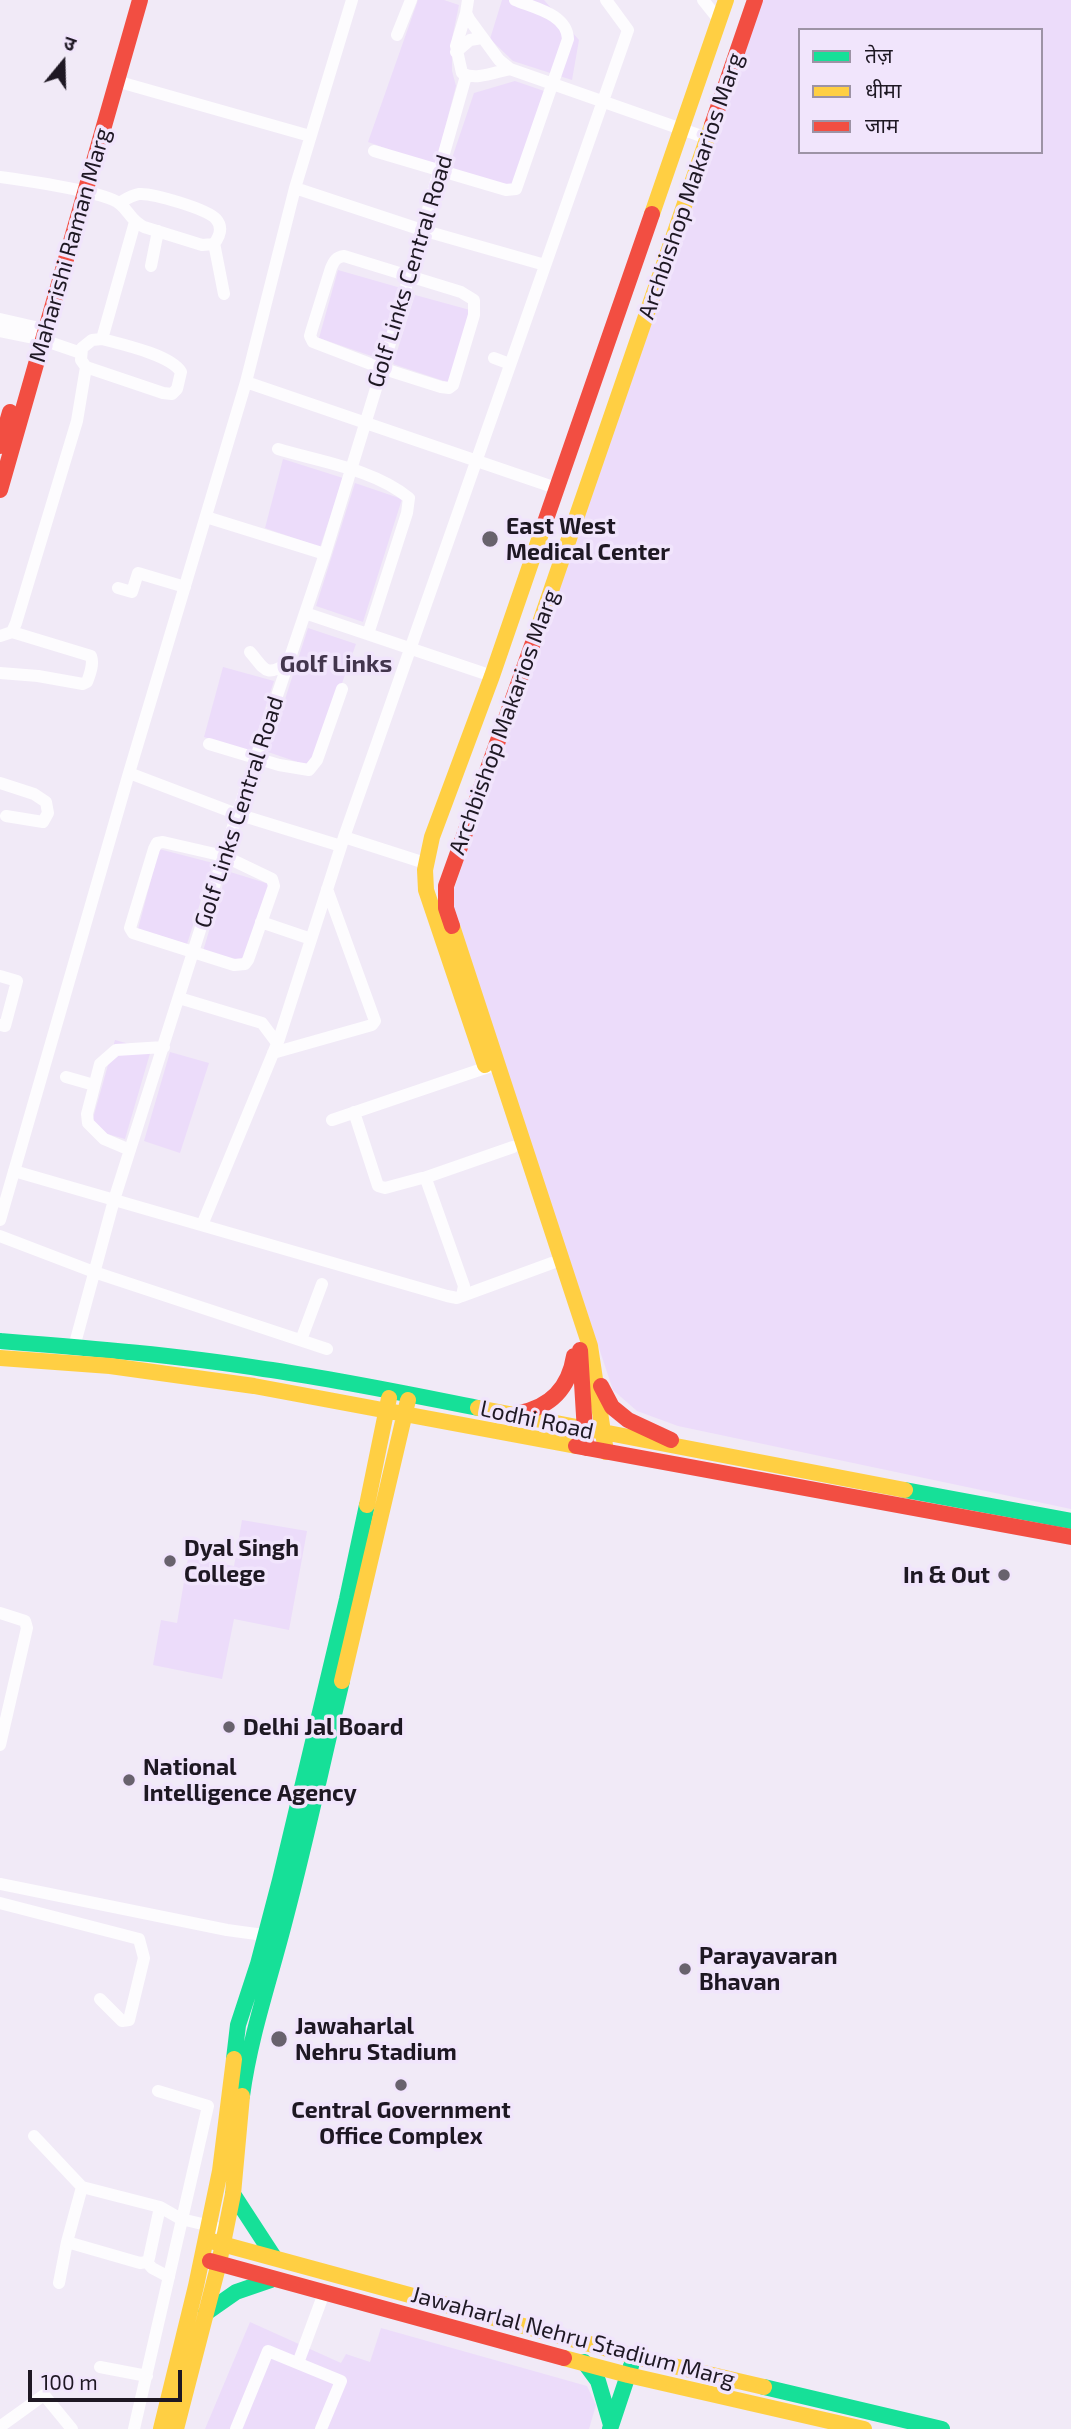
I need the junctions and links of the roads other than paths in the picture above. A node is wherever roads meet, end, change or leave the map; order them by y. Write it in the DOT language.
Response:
graph roads {
  1 [pos="131,0"];
  2 [pos="140,0"];
  3 [pos="352,0"];
  4 [pos="411,0"];
  5 [pos="515,0"];
  6 [pos="606,0"];
  7 [pos="703,0"];
  8 [pos="726,0"];
  9 [pos="755,0"];
  10 [pos="467,6"];
  11 [pos="719,20"];
  12 [pos="397,35"];
  13 [pos="482,38"];
  14 [pos="456,52"];
  15 [pos="509,69"];
  16 [pos="467,76"];
  17 [pos="116,81"];
  18 [pos="553,83"];
  19 [pos="604,100"];
  20 [pos="681,128"];
  21 [pos="310,136"];
  22 [pos="707,138"];
  23 [pos="374,151"];
  24 [pos="441,170"];
  25 [pos="0,177"];
  26 [pos="295,188"];
  27 [pos="80,191"];
  28 [pos="119,203"];
  29 [pos="135,222"];
  30 [pos="422,230"];
  31 [pos="158,231"];
  32 [pos="214,243"];
  33 [pos="545,265"];
  34 [pos="151,266"];
  35 [pos="409,275"];
  36 [pos="224,294"];
  37 [pos="0,319"];
  38 [pos="0,331"];
  39 [pos="37,335"];
  40 [pos="102,339"];
  41 [pos="80,353"];
  42 [pos="494,358"];
  43 [pos="510,364"];
  44 [pos="86,367"];
  45 [pos="382,368"];
  46 [pos="246,382"];
  47 [pos="364,423"];
  48 [pos="0,446"];
  49 [pos="278,449"];
  50 [pos="475,460"];
  51 [pos="350,470"];
  52 [pos="556,488"];
  53 [pos="0,490"];
  54 [pos="206,517"];
  55 [pos="325,554"];
  56 [pos="185,587"];
  57 [pos="118,588"];
  58 [pos="305,613"];
  59 [pos="6,634"];
  60 [pos="368,634"];
  61 [pos="410,649"];
  62 [pos="250,652"];
  63 [pos="288,663"];
  64 [pos="0,673"];
  65 [pos="492,676"];
  66 [pos="342,689"];
  67 [pos="209,744"];
  68 [pos="256,758"];
  69 [pos="129,773"];
  70 [pos="0,783"];
  71 [pos="237,814"];
  72 [pos="6,816"];
  73 [pos="342,841"];
  74 [pos="224,856"];
  75 [pos="425,863"];
  76 [pos="327,889"];
  77 [pos="261,922"];
  78 [pos="311,939"];
  79 [pos="194,952"];
  80 [pos="0,976"];
  81 [pos="179,999"];
  82 [pos="0,1025"];
  83 [pos="164,1047"];
  84 [pos="275,1048"];
  85 [pos="492,1066"];
  86 [pos="66,1077"];
  87 [pos="94,1085"];
  88 [pos="354,1112"];
  89 [pos="332,1120"];
  90 [pos="513,1147"];
  91 [pos="130,1150"];
  92 [pos="14,1171"];
  93 [pos="424,1178"];
  94 [pos="114,1200"];
  95 [pos="0,1220"];
  96 [pos="202,1225"];
  97 [pos="0,1236"];
  98 [pos="552,1263"];
  99 [pos="94,1272"];
  100 [pos="322,1284"];
  101 [pos="462,1296"];
  102 [pos="301,1340"];
  103 [pos="583,1341"];
  104 [pos="0,1342"];
  105 [pos="74,1347"];
  106 [pos="327,1349"];
  107 [pos="0,1358"];
  108 [pos="390,1390"];
  109 [pos="410,1394"];
  110 [pos="386,1409"];
  111 [pos="406,1412"];
  112 [pos="509,1414"];
  113 [pos="585,1430"];
  114 [pos="603,1433"];
  115 [pos="586,1448"];
  116 [pos="692,1450"];
  117 [pos="606,1452"];
  118 [pos="1071,1521"];
  119 [pos="1071,1537"];
  120 [pos="0,1613"];
  121 [pos="1,1739"];
  122 [pos="0,1884"];
  123 [pos="0,1903"];
  124 [pos="274,1937"];
  125 [pos="100,1999"];
  126 [pos="158,2091"];
  127 [pos="34,2136"];
  128 [pos="82,2187"];
  129 [pos="233,2194"];
  130 [pos="160,2207"];
  131 [pos="181,2219"];
  132 [pos="205,2233"];
  133 [pos="223,2236"];
  134 [pos="67,2242"];
  135 [pos="274,2257"];
  136 [pos="201,2260"];
  137 [pos="147,2262"];
  138 [pos="219,2263"];
  139 [pos="169,2277"];
  140 [pos="274,2280"];
  141 [pos="59,2283"];
  142 [pos="324,2293"];
  143 [pos="206,2313"];
  144 [pos="634,2356"];
  145 [pos="584,2362"];
  146 [pos="298,2363"];
  147 [pos="100,2367"];
  148 [pos="628,2375"];
  149 [pos="147,2376"];
  150 [pos="1,2426"];
  151 [pos="610,2427"];
  152 [pos="72,2429"];
  153 [pos="134,2429"];
  154 [pos="161,2429"];
  155 [pos="176,2429"];
  156 [pos="236,2429"];
  157 [pos="321,2429"];
  158 [pos="864,2429"];
  159 [pos="942,2429"];
  1 -- 27 [label="street, Maharishi Raman Marg"];
  2 -- 17 [label="street, Maharishi Raman Marg"];
  3 -- 21 [label="street"];
  4 -- 12 [label="street"];
  5 -- 18 [label="street"];
  6 -- 19 [label="street"];
  7 -- 11 [label="street"];
  8 -- 11 [label="street, Archbishop Makarios Marg"];
  9 -- 22 [label="street, Archbishop Makarios Marg"];
  10 -- 13 [label="street"];
  10 -- 14 [label="street"];
  11 -- 20 [label="street, Archbishop Makarios Marg"];
  13 -- 14 [label="street"];
  13 -- 15 [label="street"];
  14 -- 16 [label="street"];
  15 -- 16 [label="street"];
  15 -- 18 [label="street"];
  16 -- 24 [label="street, Golf Links Central Road"];
  17 -- 21 [label="street"];
  17 -- 27 [label="street, Maharishi Raman Marg"];
  18 -- 19 [label="street"];
  18 -- 24 [label="street"];
  19 -- 20 [label="street"];
  19 -- 33 [label="street"];
  20 -- 22 [label="street"];
  20 -- 52 [label="street, Archbishop Makarios Marg"];
  21 -- 26 [label="street"];
  22 -- 85 [label="street, Archbishop Makarios Marg"];
  23 -- 24 [label="street"];
  24 -- 30 [label="street, Golf Links Central Road"];
  25 -- 27 [label="street"];
  26 -- 30 [label="street"];
  26 -- 46 [label="street"];
  27 -- 28 [label="street"];
  27 -- 39 [label="street, Maharishi Raman Marg"];
  28 -- 29 [label="street"];
  28 -- 32 [label="street"];
  29 -- 31 [label="street"];
  29 -- 40 [label="street"];
  30 -- 33 [label="street"];
  30 -- 35 [label="street, Golf Links Central Road"];
  31 -- 32 [label="street"];
  31 -- 34 [label="street"];
  32 -- 36 [label="street"];
  33 -- 43 [label="street"];
  35 -- 45 [label="street, Golf Links Central Road"];
  35 -- 45 [label="street"];
  35 -- 45 [label="street"];
  37 -- 39 [label="street"];
  38 -- 39 [label="street"];
  39 -- 41 [label="street"];
  39 -- 48 [label="street, Maharishi Raman Marg"];
  39 -- 53 [label="street, Maharishi Raman Marg"];
  40 -- 41 [label="street"];
  40 -- 44 [label="street"];
  41 -- 44 [label="street"];
  42 -- 43 [label="street"];
  43 -- 50 [label="street"];
  44 -- 59 [label="street"];
  45 -- 47 [label="street, Golf Links Central Road"];
  46 -- 47 [label="street"];
  46 -- 54 [label="street"];
  47 -- 50 [label="street"];
  47 -- 51 [label="street, Golf Links Central Road"];
  49 -- 51 [label="street"];
  50 -- 52 [label="street"];
  50 -- 61 [label="street"];
  51 -- 55 [label="street, Golf Links Central Road"];
  51 -- 60 [label="street"];
  52 -- 65 [label="street, Archbishop Makarios Marg"];
  54 -- 55 [label="street"];
  54 -- 56 [label="street"];
  55 -- 58 [label="street, Golf Links Central Road"];
  56 -- 57 [label="street"];
  56 -- 69 [label="street"];
  58 -- 60 [label="street"];
  58 -- 63 [label="street, Golf Links Central Road"];
  59 -- 64 [label="street"];
  60 -- 61 [label="street"];
  61 -- 65 [label="street"];
  61 -- 73 [label="street"];
  62 -- 63 [label="street"];
  63 -- 68 [label="street, Golf Links Central Road"];
  65 -- 75 [label="street, Archbishop Makarios Marg"];
  66 -- 68 [label="street"];
  67 -- 68 [label="street"];
  68 -- 71 [label="street, Golf Links Central Road"];
  69 -- 71 [label="street"];
  69 -- 92 [label="street"];
  70 -- 72 [label="street"];
  71 -- 73 [label="street"];
  71 -- 74 [label="street, Golf Links Central Road"];
  73 -- 75 [label="street"];
  73 -- 76 [label="street"];
  74 -- 77 [label="street"];
  74 -- 79 [label="street, Golf Links Central Road"];
  74 -- 79 [label="street"];
  75 -- 85 [label="street, Archbishop Makarios Marg"];
  76 -- 78 [label="street"];
  76 -- 84 [label="street"];
  77 -- 78 [label="street"];
  77 -- 79 [label="street"];
  78 -- 84 [label="street"];
  79 -- 81 [label="street, Golf Links Central Road"];
  80 -- 82 [label="street"];
  81 -- 83 [label="street, Golf Links Central Road"];
  81 -- 84 [label="street"];
  83 -- 87 [label="street"];
  83 -- 91 [label="street, Golf Links Central Road"];
  84 -- 96 [label="street"];
  85 -- 88 [label="street"];
  85 -- 90 [label="street, Archbishop Makarios Marg"];
  85 -- 103 [label="street, Archbishop Makarios Marg"];
  86 -- 87 [label="street"];
  87 -- 91 [label="street"];
  88 -- 89 [label="street"];
  88 -- 93 [label="street"];
  90 -- 93 [label="street"];
  90 -- 98 [label="street, Archbishop Makarios Marg"];
  91 -- 94 [label="street, Golf Links Central Road"];
  92 -- 94 [label="street"];
  92 -- 95 [label="street"];
  93 -- 101 [label="street"];
  94 -- 96 [label="street"];
  94 -- 99 [label="street, Golf Links Central Road"];
  96 -- 101 [label="street"];
  97 -- 99 [label="street"];
  98 -- 101 [label="street"];
  98 -- 103 [label="street, Archbishop Makarios Marg"];
  99 -- 102 [label="street"];
  99 -- 105 [label="street, Golf Links Central Road"];
  100 -- 102 [label="street"];
  102 -- 106 [label="street"];
  103 -- 112 [label="street"];
  103 -- 113 [label="street, Archbishop Makarios Marg"];
  103 -- 114 [label="street, Archbishop Makarios Marg"];
  103 -- 116 [label="street"];
  104 -- 105 [label="street, Lodhi Road"];
  105 -- 108 [label="street, Lodhi Road"];
  107 -- 110 [label="street, Lodhi Road"];
  108 -- 109 [label="street, Lodhi Road"];
  108 -- 110 [label="street"];
  109 -- 111 [label="street"];
  109 -- 112 [label="street, Lodhi Road"];
  110 -- 111 [label="street, Lodhi Road"];
  110 -- 124 [label="street"];
  111 -- 115 [label="street, Lodhi Road"];
  111 -- 124 [label="street"];
  112 -- 113 [label="street, Lodhi Road"];
  113 -- 114 [label="street, Lodhi Road"];
  113 -- 115 [label="street, Archbishop Makarios Marg"];
  114 -- 116 [label="street, Lodhi Road"];
  114 -- 117 [label="street, Archbishop Makarios Marg"];
  115 -- 117 [label="street, Lodhi Road"];
  116 -- 118 [label="street, Lodhi Road"];
  117 -- 119 [label="street, Lodhi Road"];
  120 -- 121 [label="street"];
  122 -- 124 [label="street"];
  123 -- 125 [label="street"];
  124 -- 129 [label="street"];
  124 -- 132 [label="street"];
  126 -- 131 [label="street"];
  127 -- 128 [label="street"];
  128 -- 130 [label="street"];
  128 -- 134 [label="street"];
  129 -- 133 [label="street"];
  129 -- 135 [label="street"];
  130 -- 131 [label="street"];
  130 -- 137 [label="street"];
  131 -- 132 [label="street"];
  131 -- 139 [label="street"];
  132 -- 133 [label="street, Jawaharlal Nehru Stadium Marg"];
  132 -- 136 [label="street"];
  133 -- 135 [label="street, Jawaharlal Nehru Stadium Marg"];
  133 -- 138 [label="street"];
  134 -- 137 [label="street"];
  134 -- 141 [label="street"];
  135 -- 144 [label="street, Jawaharlal Nehru Stadium Marg"];
  136 -- 138 [label="street, Jawaharlal Nehru Stadium Marg"];
  136 -- 154 [label="street"];
  137 -- 139 [label="street"];
  138 -- 140 [label="street, Jawaharlal Nehru Stadium Marg"];
  138 -- 143 [label="street"];
  139 -- 149 [label="street"];
  140 -- 142 [label="street, Jawaharlal Nehru Stadium Marg"];
  140 -- 143 [label="street"];
  142 -- 145 [label="street, Jawaharlal Nehru Stadium Marg"];
  142 -- 146 [label="street"];
  143 -- 155 [label="street"];
  144 -- 148 [label="street"];
  144 -- 159 [label="street, Jawaharlal Nehru Stadium Marg"];
  145 -- 148 [label="street, Jawaharlal Nehru Stadium Marg"];
  145 -- 151 [label="street"];
  146 -- 156 [label="street"];
  146 -- 157 [label="street"];
  147 -- 149 [label="street"];
  148 -- 151 [label="street"];
  148 -- 158 [label="street, Jawaharlal Nehru Stadium Marg"];
  149 -- 153 [label="street"];
  150 -- 152 [label="street"];
}
